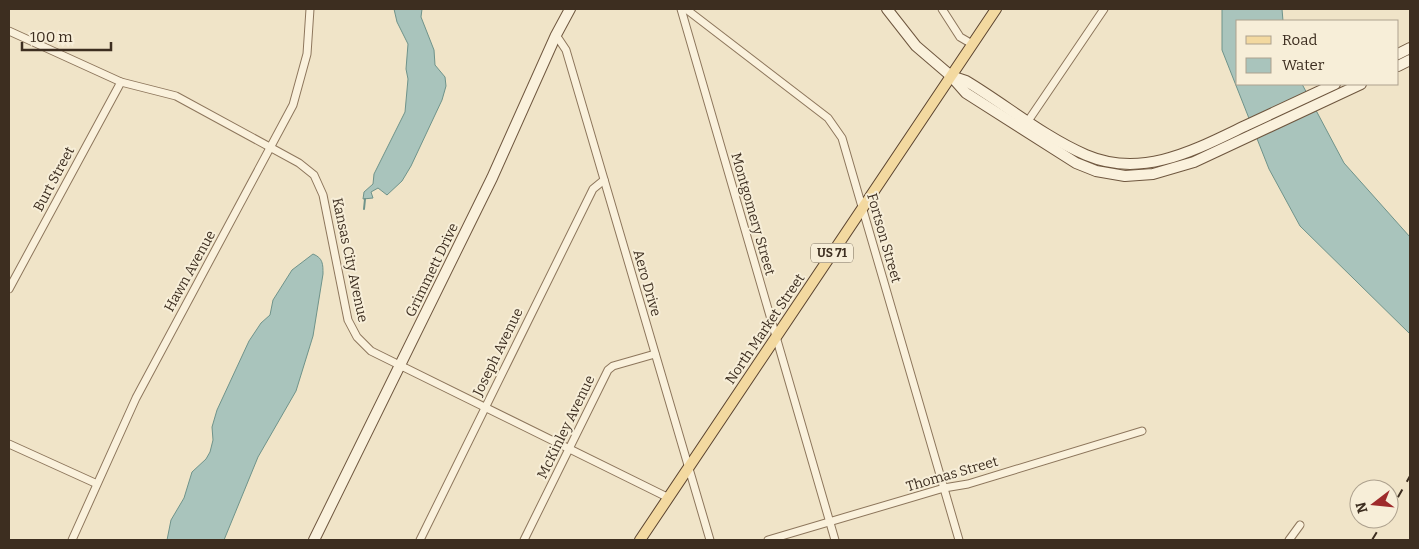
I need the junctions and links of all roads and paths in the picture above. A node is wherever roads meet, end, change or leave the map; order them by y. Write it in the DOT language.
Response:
graph roads {
  1 [pos="310,9"];
  2 [pos="570,9"];
  3 [pos="681,9"];
  4 [pos="686,9"];
  5 [pos="887,9"];
  6 [pos="942,9"];
  7 [pos="996,9"];
  8 [pos="1104,9"];
  9 [pos="9,31"];
  10 [pos="556,35"];
  11 [pos="972,44"];
  12 [pos="951,76"];
  13 [pos="121,82"];
  14 [pos="1333,85"];
  15 [pos="1358,85"];
  16 [pos="1029,120"];
  17 [pos="1022,129"];
  18 [pos="272,147"];
  19 [pos="604,180"];
  20 [pos="862,207"];
  21 [pos="9,289"];
  22 [pos="776,338"];
  23 [pos="655,354"];
  24 [pos="400,365"];
  25 [pos="485,407"];
  26 [pos="1142,431"];
  27 [pos="9,444"];
  28 [pos="569,448"];
  29 [pos="689,467"];
  30 [pos="96,483"];
  31 [pos="944,488"];
  32 [pos="669,498"];
  33 [pos="830,522"];
  34 [pos="1300,525"];
  35 [pos="72,540"];
  36 [pos="314,540"];
  37 [pos="420,540"];
  38 [pos="524,540"];
  39 [pos="640,540"];
  40 [pos="710,540"];
  41 [pos="768,540"];
  42 [pos="835,540"];
  43 [pos="959,540"];
  44 [pos="1289,540"];
  1 -- 18 [label="street, Hawn Avenue"];
  2 -- 10 [label="main road, Grimmett Drive"];
  3 -- 22 [label="street, Montgomery Street"];
  4 -- 20 [label="street, Fortson Street"];
  5 -- 12 [label="main road"];
  6 -- 11 [label="street"];
  7 -- 11 [label="main road, North Market Street / US 71"];
  8 -- 16 [label="street"];
  9 -- 13 [label="street, Kansas City Avenue"];
  10 -- 19 [label="street, Aero Drive"];
  10 -- 24 [label="main road, Grimmett Drive"];
  11 -- 12 [label="main road, North Market Street / US 71"];
  12 -- 16 [label="main road"];
  12 -- 17 [label="main road"];
  12 -- 20 [label="main road, North Market Street / US 71"];
  13 -- 18 [label="street, Kansas City Avenue"];
  13 -- 21 [label="street, Burt Street"];
  14 -- 16 [label="main road"];
  15 -- 17 [label="main road"];
  16 -- 17 [label="street"];
  18 -- 24 [label="street, Kansas City Avenue"];
  18 -- 30 [label="street, Hawn Avenue"];
  19 -- 23 [label="street, Aero Drive"];
  19 -- 25 [label="street, Joseph Avenue"];
  20 -- 22 [label="main road, North Market Street / US 71"];
  20 -- 31 [label="street, Fortson Street"];
  22 -- 29 [label="main road, North Market Street / US 71"];
  22 -- 33 [label="street, Montgomery Street"];
  23 -- 28 [label="street, McKinley Avenue"];
  23 -- 29 [label="street, Aero Drive"];
  24 -- 25 [label="street, Kansas City Avenue"];
  24 -- 36 [label="main road, Grimmett Drive"];
  25 -- 28 [label="street, Kansas City Avenue"];
  25 -- 37 [label="street, Joseph Avenue"];
  26 -- 31 [label="street, Thomas Street"];
  27 -- 30 [label="street"];
  28 -- 32 [label="street, Kansas City Avenue"];
  28 -- 38 [label="street, McKinley Avenue"];
  29 -- 32 [label="main road, North Market Street / US 71"];
  29 -- 40 [label="street, Aero Drive"];
  30 -- 35 [label="street, Hawn Avenue"];
  31 -- 33 [label="street, Thomas Street"];
  31 -- 43 [label="street, Fortson Street"];
  32 -- 39 [label="main road, North Market Street / US 71"];
  33 -- 41 [label="street, Thomas Street"];
  33 -- 42 [label="street, Montgomery Street"];
  34 -- 44 [label="street"];
}
